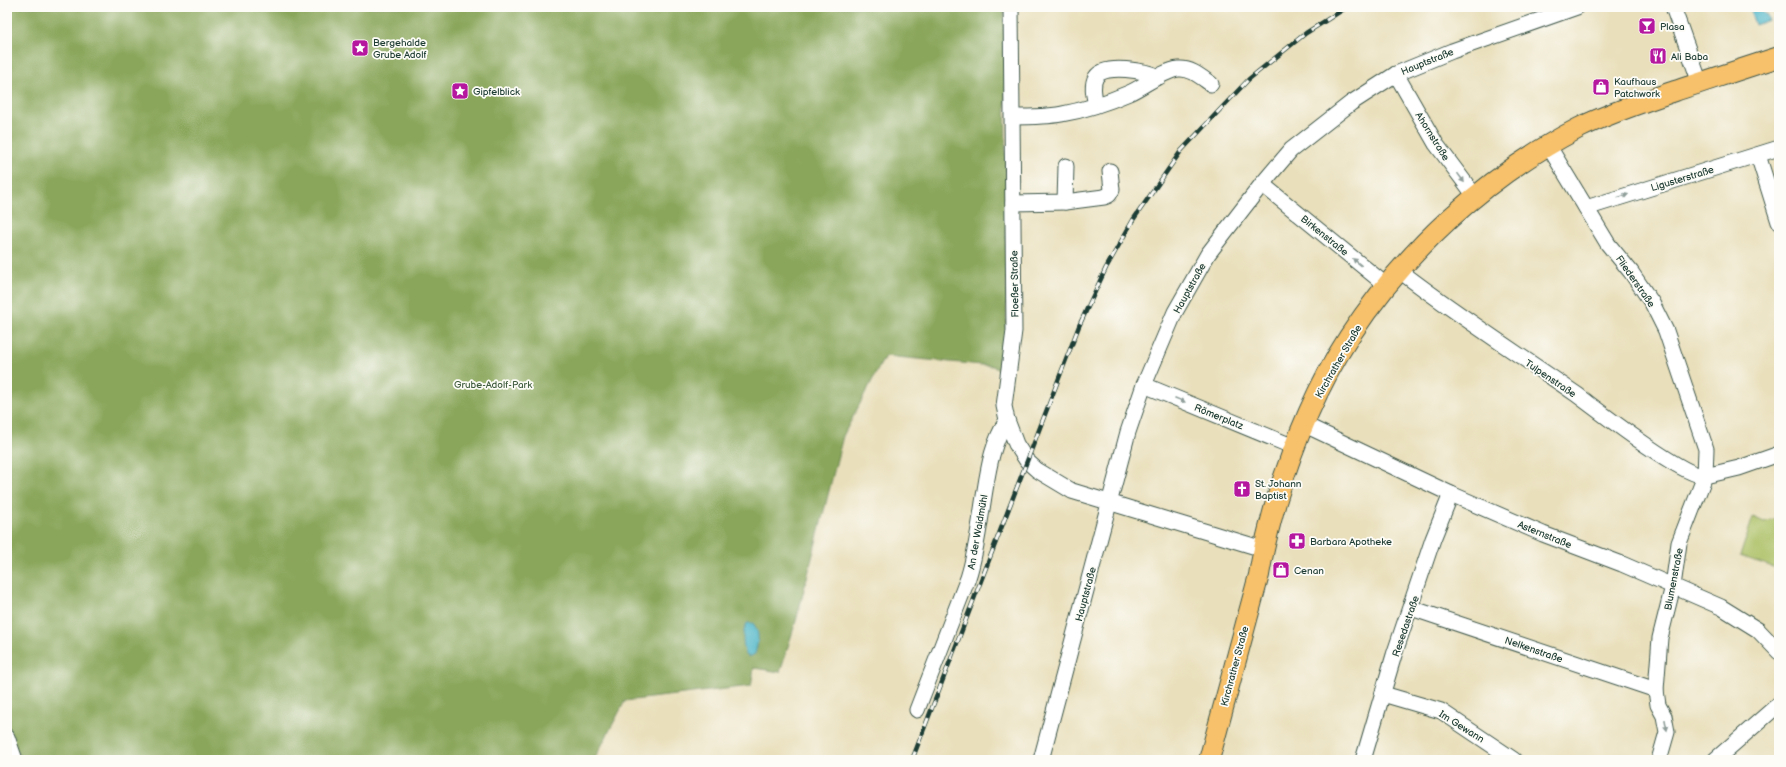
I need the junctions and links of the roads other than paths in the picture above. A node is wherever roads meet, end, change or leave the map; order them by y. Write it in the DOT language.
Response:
graph roads {
  1 [pos="1011,7"];
  2 [pos="1577,7"];
  3 [pos="1673,7"];
  4 [pos="1779,57"];
  5 [pos="1396,74"];
  6 [pos="1159,77"];
  7 [pos="1700,83"];
  8 [pos="1211,84"];
  9 [pos="1096,105"];
  10 [pos="1013,117"];
  11 [pos="1548,145"];
  12 [pos="1779,148"];
  13 [pos="1758,155"];
  14 [pos="1066,166"];
  15 [pos="1110,171"];
  16 [pos="1262,184"];
  17 [pos="1475,196"];
  18 [pos="1065,202"];
  19 [pos="1013,203"];
  20 [pos="1586,208"];
  21 [pos="1779,222"];
  22 [pos="1393,279"];
  23 [pos="1144,385"];
  24 [pos="1007,420"];
  25 [pos="1303,424"];
  26 [pos="1294,447"];
  27 [pos="1779,454"];
  28 [pos="1705,476"];
  29 [pos="1451,494"];
  30 [pos="1110,504"];
  31 [pos="1263,549"];
  32 [pos="1672,586"];
  33 [pos="1411,608"];
  34 [pos="1779,652"];
  35 [pos="1656,690"];
  36 [pos="1383,694"];
  37 [pos="1779,704"];
  38 [pos="917,710"];
  39 [pos="7,737"];
  40 [pos="1044,759"];
  41 [pos="15,760"];
  42 [pos="1209,760"];
  43 [pos="1363,760"];
  44 [pos="1514,760"];
  45 [pos="1659,760"];
  46 [pos="1715,760"];
  1 -- 10 [label="street, Floeßer Straße"];
  2 -- 5 [label="street, Hauptstraße"];
  3 -- 7 [label="street"];
  4 -- 7 [label="main road, Kirchrather Straße"];
  5 -- 16 [label="street, Hauptstraße"];
  5 -- 17 [label="street, Ahornstraße, one-way"];
  6 -- 8 [label="street"];
  6 -- 9 [label="street"];
  6 -- 9 [label="street"];
  7 -- 11 [label="main road, Kirchrather Straße"];
  9 -- 10 [label="street"];
  10 -- 19 [label="street, Floeßer Straße"];
  11 -- 17 [label="main road, Kirchrather Straße"];
  11 -- 20 [label="street, Fliederstraße"];
  12 -- 13 [label="street, Ligusterstraße"];
  20 -- 13 [label="street, Ligusterstraße, one-way"];
  13 -- 21 [label="street"];
  14 -- 18 [label="street"];
  15 -- 18 [label="street"];
  22 -- 16 [label="street, Birkenstraße, one-way"];
  16 -- 23 [label="street, Hauptstraße"];
  17 -- 22 [label="main road, Kirchrather Straße"];
  18 -- 19 [label="street"];
  19 -- 24 [label="street, Floeßer Straße"];
  20 -- 28 [label="street, Fliederstraße"];
  22 -- 25 [label="main road, Kirchrather Straße"];
  22 -- 28 [label="street, Tulpenstraße"];
  23 -- 26 [label="street, Römerplatz, one-way"];
  23 -- 30 [label="street, Hauptstraße"];
  24 -- 30 [label="street, Floeßer Straße"];
  24 -- 38 [label="street, An der Waidmühl"];
  25 -- 26 [label="main road, Kirchrather Straße"];
  25 -- 29 [label="street, Asternstraße"];
  26 -- 31 [label="main road, Kirchrather Straße"];
  27 -- 28 [label="street"];
  28 -- 32 [label="street, Blumenstraße"];
  29 -- 32 [label="street, Asternstraße"];
  29 -- 33 [label="street, Resedastraße"];
  30 -- 31 [label="street"];
  30 -- 40 [label="street, Hauptstraße"];
  31 -- 42 [label="main road, Kirchrather Straße"];
  32 -- 34 [label="street, Asternstraße"];
  32 -- 35 [label="street, Blumenstraße"];
  33 -- 35 [label="street, Nelkenstraße"];
  33 -- 36 [label="street, Resedastraße"];
  35 -- 45 [label="street, Blumenstraße, one-way"];
  36 -- 43 [label="street, Resedastraße"];
  36 -- 44 [label="street, Im Gewann"];
  37 -- 46 [label="street"];
  39 -- 41 [label="street"];
}
